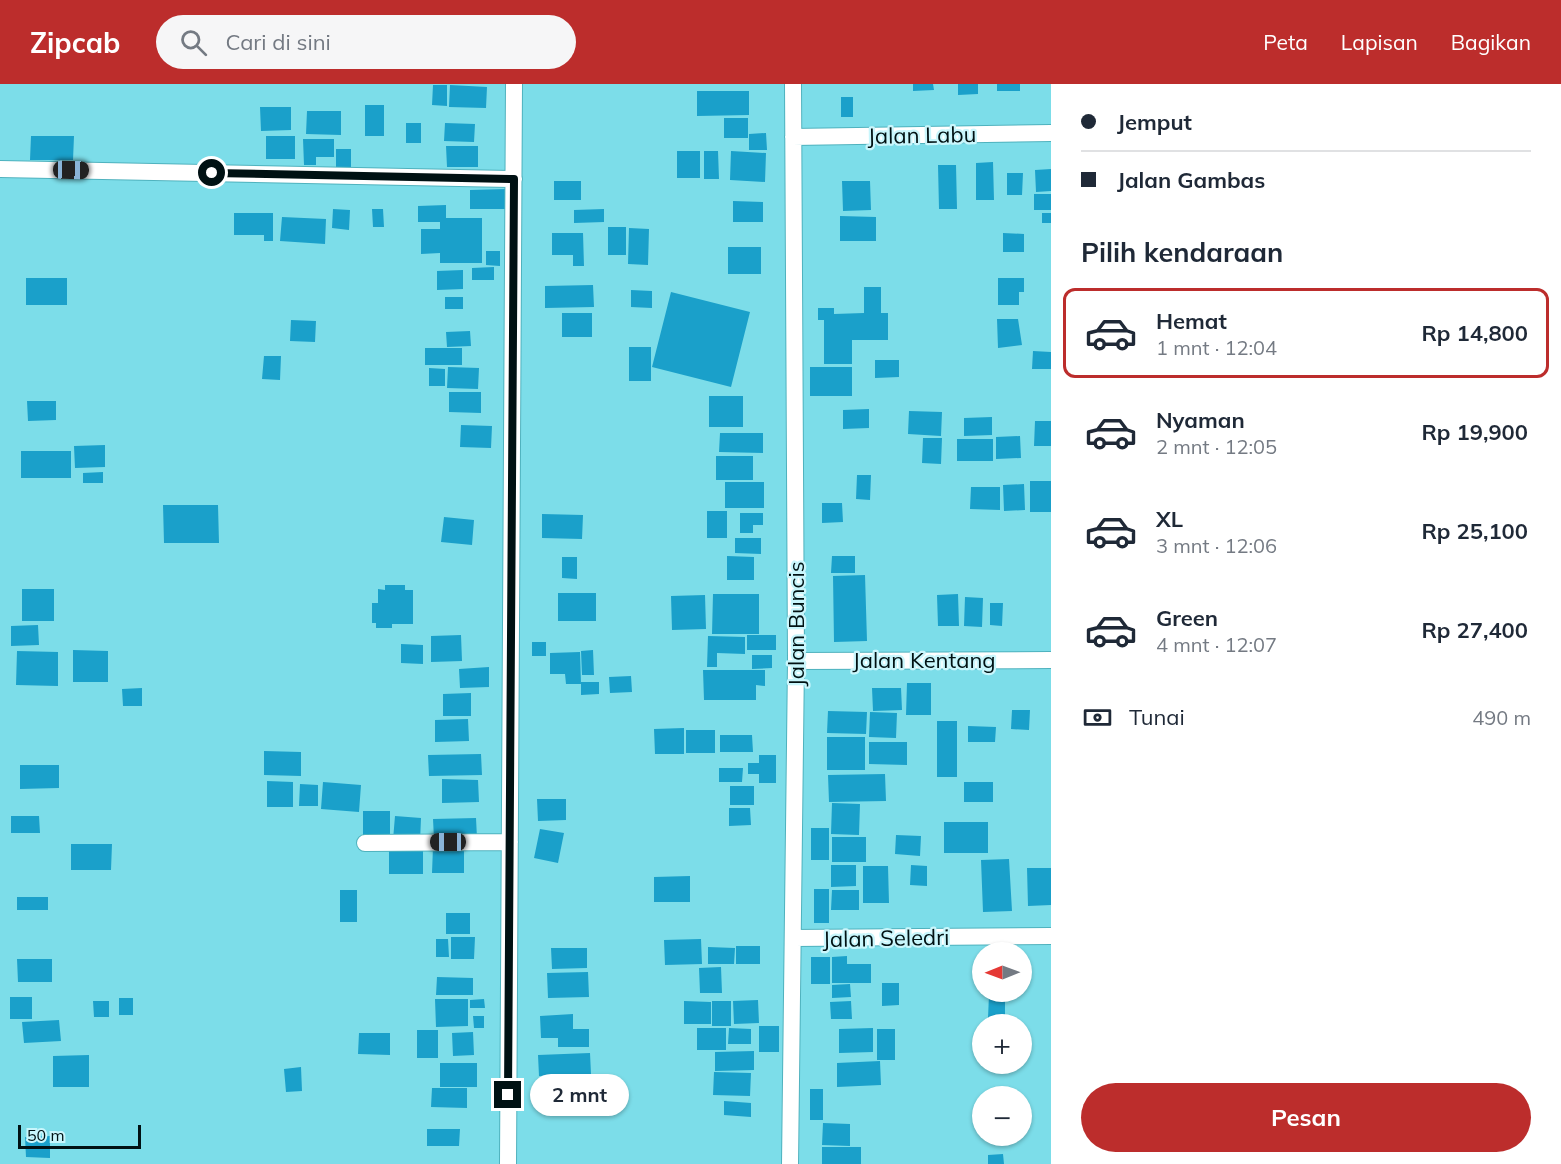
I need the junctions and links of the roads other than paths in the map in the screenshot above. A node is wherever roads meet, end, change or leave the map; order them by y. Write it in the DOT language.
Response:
graph roads {
  1 [pos="514,84"];
  2 [pos="793,84"];
  3 [pos="1051,133"];
  4 [pos="793,137"];
  5 [pos="0,169"];
  6 [pos="514,179"];
  7 [pos="1051,660"];
  8 [pos="796,661"];
  9 [pos="510,842"];
  10 [pos="365,843"];
  11 [pos="1051,936"];
  12 [pos="793,938"];
  13 [pos="508,1164"];
  14 [pos="790,1164"];
  1 -- 6 [label="street"];
  2 -- 4 [label="street, Jalan Buncis"];
  3 -- 4 [label="street, Jalan Labu"];
  4 -- 8 [label="street, Jalan Buncis"];
  5 -- 6 [label="street"];
  6 -- 9 [label="street"];
  7 -- 8 [label="street, Jalan Kentang"];
  8 -- 12 [label="street, Jalan Buncis"];
  9 -- 10 [label="street"];
  9 -- 13 [label="street"];
  11 -- 12 [label="street, Jalan Seledri"];
  12 -- 14 [label="street, Jalan Buncis"];
}
